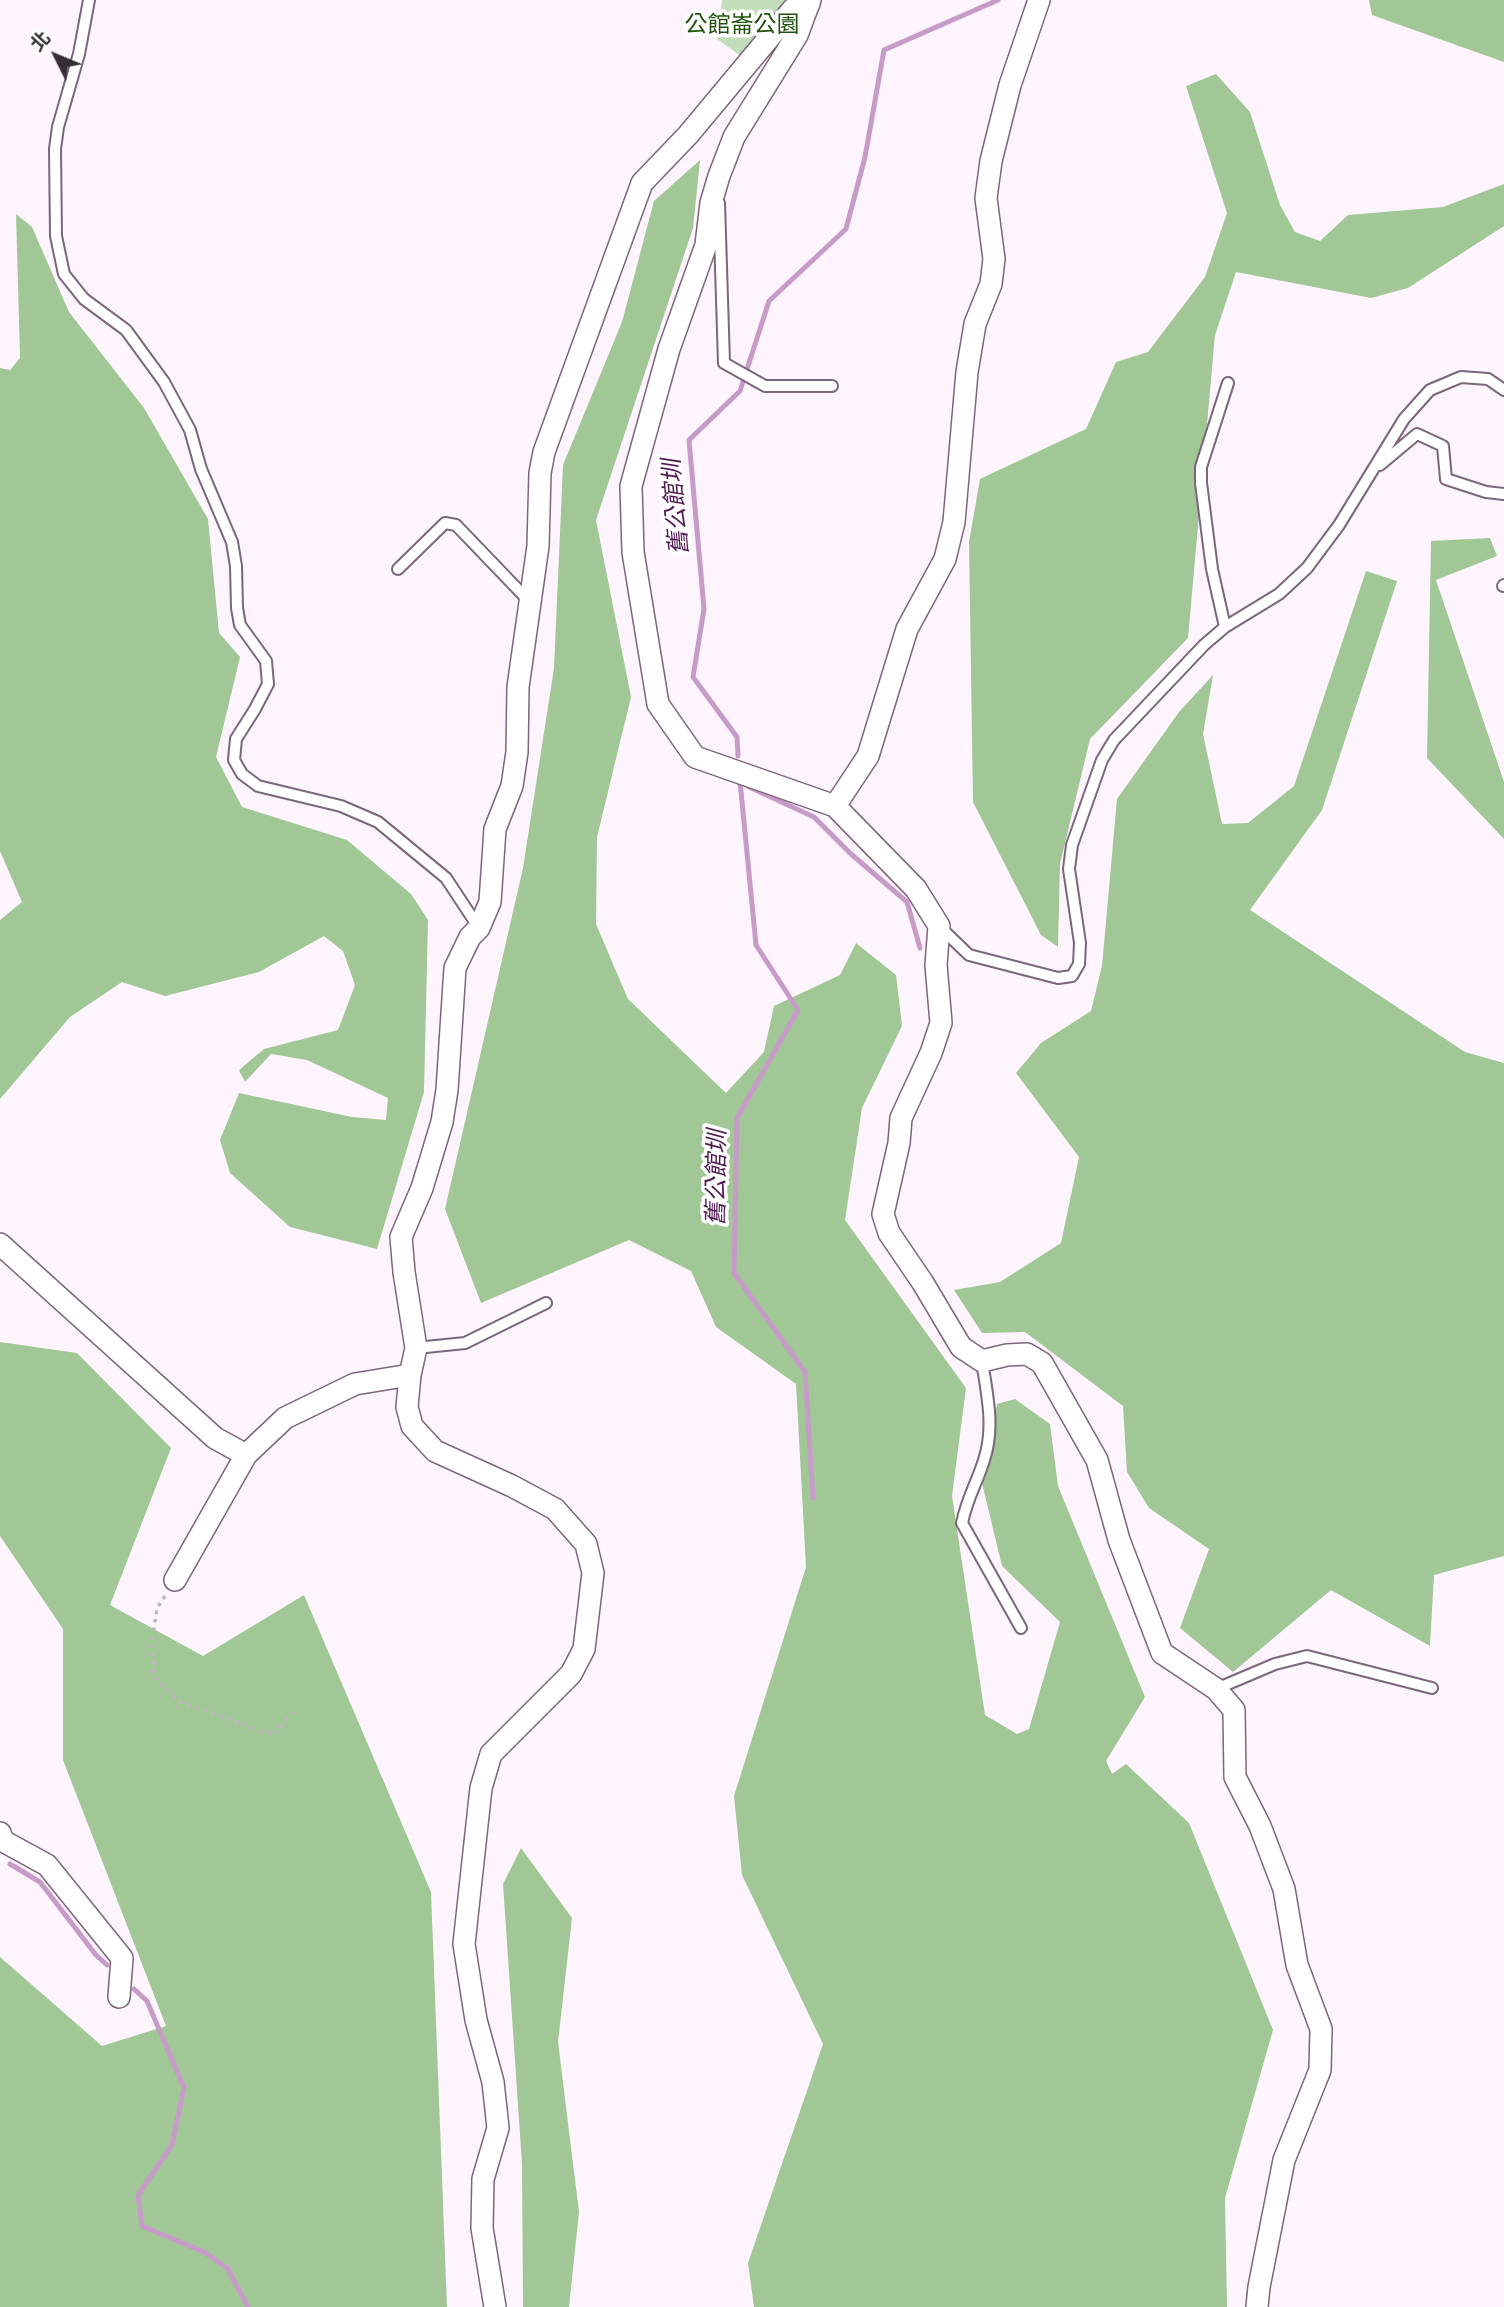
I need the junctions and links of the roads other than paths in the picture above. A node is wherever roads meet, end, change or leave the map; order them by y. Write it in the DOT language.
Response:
graph roads {
  1 [pos="89,0"];
  2 [pos="1039,0"];
  3 [pos="800,3"];
  4 [pos="719,176"];
  5 [pos="1228,383"];
  6 [pos="832,386"];
  7 [pos="1504,390"];
  8 [pos="1372,471"];
  9 [pos="1504,495"];
  10 [pos="398,569"];
  11 [pos="529,601"];
  12 [pos="1225,627"];
  13 [pos="835,806"];
  14 [pos="939,926"];
  15 [pos="479,928"];
  16 [pos="0,1244"];
  17 [pos="547,1303"];
  18 [pos="416,1348"];
  19 [pos="982,1361"];
  20 [pos="410,1376"];
  21 [pos="246,1455"];
  22 [pos="175,1580"];
  23 [pos="1021,1628"];
  24 [pos="1432,1688"];
  25 [pos="1216,1689"];
  26 [pos="1,1841"];
  27 [pos="119,1997"];
  28 [pos="495,2307"];
  29 [pos="1257,2307"];
  1 -- 15 [label="lane"];
  2 -- 13 [label="street"];
  3 -- 4 [label="street"];
  3 -- 11 [label="street"];
  4 -- 6 [label="lane"];
  4 -- 13 [label="street"];
  5 -- 12 [label="lane"];
  7 -- 8 [label="lane"];
  8 -- 9 [label="lane"];
  8 -- 12 [label="lane"];
  10 -- 11 [label="lane"];
  11 -- 15 [label="street"];
  12 -- 14 [label="lane"];
  13 -- 14 [label="street"];
  14 -- 19 [label="street"];
  15 -- 18 [label="street"];
  16 -- 21 [label="street"];
  17 -- 18 [label="lane"];
  18 -- 20 [label="street"];
  19 -- 23 [label="lane"];
  19 -- 25 [label="street"];
  20 -- 21 [label="street"];
  20 -- 28 [label="street"];
  21 -- 22 [label="street"];
  24 -- 25 [label="lane"];
  25 -- 29 [label="street"];
  26 -- 27 [label="street"];
}
